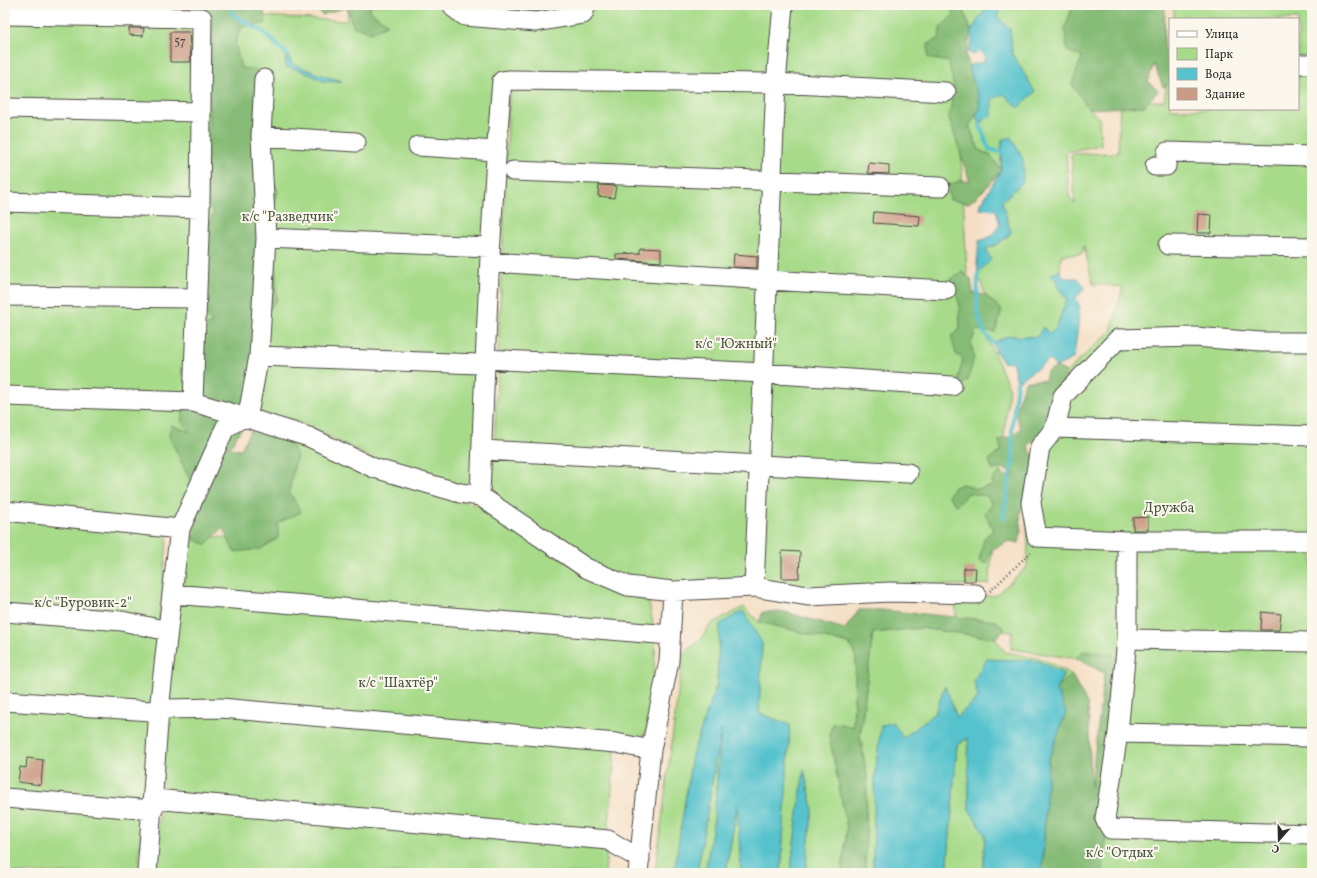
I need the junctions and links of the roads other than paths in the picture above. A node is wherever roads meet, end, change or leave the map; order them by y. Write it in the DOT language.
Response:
graph roads {
  1 [pos="453,5"];
  2 [pos="586,5"];
  3 [pos="783,5"];
  4 [pos="5,15"];
  5 [pos="1299,64"];
  6 [pos="1312,64"];
  7 [pos="264,79"];
  8 [pos="776,83"];
  9 [pos="946,92"];
  10 [pos="5,108"];
  11 [pos="201,112"];
  12 [pos="261,136"];
  13 [pos="356,142"];
  14 [pos="418,146"];
  15 [pos="496,151"];
  16 [pos="1312,156"];
  17 [pos="1155,166"];
  18 [pos="513,170"];
  19 [pos="772,180"];
  20 [pos="940,187"];
  21 [pos="5,202"];
  22 [pos="200,208"];
  23 [pos="266,238"];
  24 [pos="1168,245"];
  25 [pos="1312,247"];
  26 [pos="490,254"];
  27 [pos="768,280"];
  28 [pos="946,290"];
  29 [pos="5,296"];
  30 [pos="197,298"];
  31 [pos="1312,342"];
  32 [pos="259,356"];
  33 [pos="484,361"];
  34 [pos="764,372"];
  35 [pos="952,386"];
  36 [pos="5,396"];
  37 [pos="193,402"];
  38 [pos="244,417"];
  39 [pos="1055,428"];
  40 [pos="1312,436"];
  41 [pos="482,450"];
  42 [pos="760,465"];
  43 [pos="908,473"];
  44 [pos="480,496"];
  45 [pos="5,511"];
  46 [pos="180,529"];
  47 [pos="1127,541"];
  48 [pos="1312,541"];
  49 [pos="754,587"];
  50 [pos="673,591"];
  51 [pos="172,594"];
  52 [pos="976,594"];
  53 [pos="5,612"];
  54 [pos="168,631"];
  55 [pos="670,635"];
  56 [pos="1127,639"];
  57 [pos="1312,642"];
  58 [pos="5,700"];
  59 [pos="159,710"];
  60 [pos="1118,733"];
  61 [pos="1312,737"];
  62 [pos="651,750"];
  63 [pos="5,798"];
  64 [pos="153,804"];
  65 [pos="1312,834"];
  66 [pos="639,866"];
  67 [pos="147,873"];
  1 -- 2 [label="street"];
  3 -- 8 [label="street"];
  4 -- 11 [label="street"];
  5 -- 6 [label="street"];
  7 -- 12 [label="street"];
  8 -- 9 [label="street"];
  8 -- 15 [label="street"];
  8 -- 19 [label="street"];
  10 -- 11 [label="street"];
  11 -- 22 [label="street"];
  12 -- 13 [label="street"];
  12 -- 23 [label="street"];
  14 -- 15 [label="street"];
  15 -- 26 [label="street"];
  16 -- 17 [label="street"];
  18 -- 19 [label="street"];
  19 -- 20 [label="street"];
  19 -- 27 [label="street"];
  21 -- 22 [label="street"];
  22 -- 30 [label="street"];
  23 -- 26 [label="street"];
  23 -- 32 [label="street"];
  24 -- 25 [label="street"];
  26 -- 27 [label="street"];
  26 -- 33 [label="street"];
  27 -- 28 [label="street"];
  27 -- 34 [label="street"];
  29 -- 30 [label="street"];
  30 -- 37 [label="street"];
  31 -- 39 [label="street"];
  32 -- 33 [label="street"];
  32 -- 38 [label="street"];
  33 -- 34 [label="street"];
  33 -- 41 [label="street"];
  34 -- 35 [label="street"];
  34 -- 42 [label="street"];
  36 -- 37 [label="street"];
  37 -- 38 [label="street"];
  38 -- 44 [label="street"];
  38 -- 46 [label="street"];
  39 -- 40 [label="street"];
  39 -- 47 [label="street"];
  41 -- 42 [label="street"];
  41 -- 44 [label="street"];
  42 -- 43 [label="street"];
  42 -- 49 [label="street"];
  44 -- 50 [label="street"];
  45 -- 46 [label="street"];
  46 -- 51 [label="street"];
  47 -- 48 [label="street"];
  47 -- 56 [label="street"];
  49 -- 50 [label="street"];
  49 -- 52 [label="street"];
  50 -- 55 [label="street"];
  51 -- 54 [label="street"];
  51 -- 55 [label="street"];
  53 -- 54 [label="street"];
  54 -- 59 [label="street"];
  55 -- 62 [label="street"];
  56 -- 57 [label="street"];
  56 -- 60 [label="street"];
  58 -- 59 [label="street"];
  59 -- 62 [label="street"];
  59 -- 64 [label="street"];
  60 -- 61 [label="street"];
  60 -- 65 [label="street"];
  62 -- 66 [label="street"];
  63 -- 64 [label="street"];
  64 -- 66 [label="street"];
  64 -- 67 [label="street"];
}
